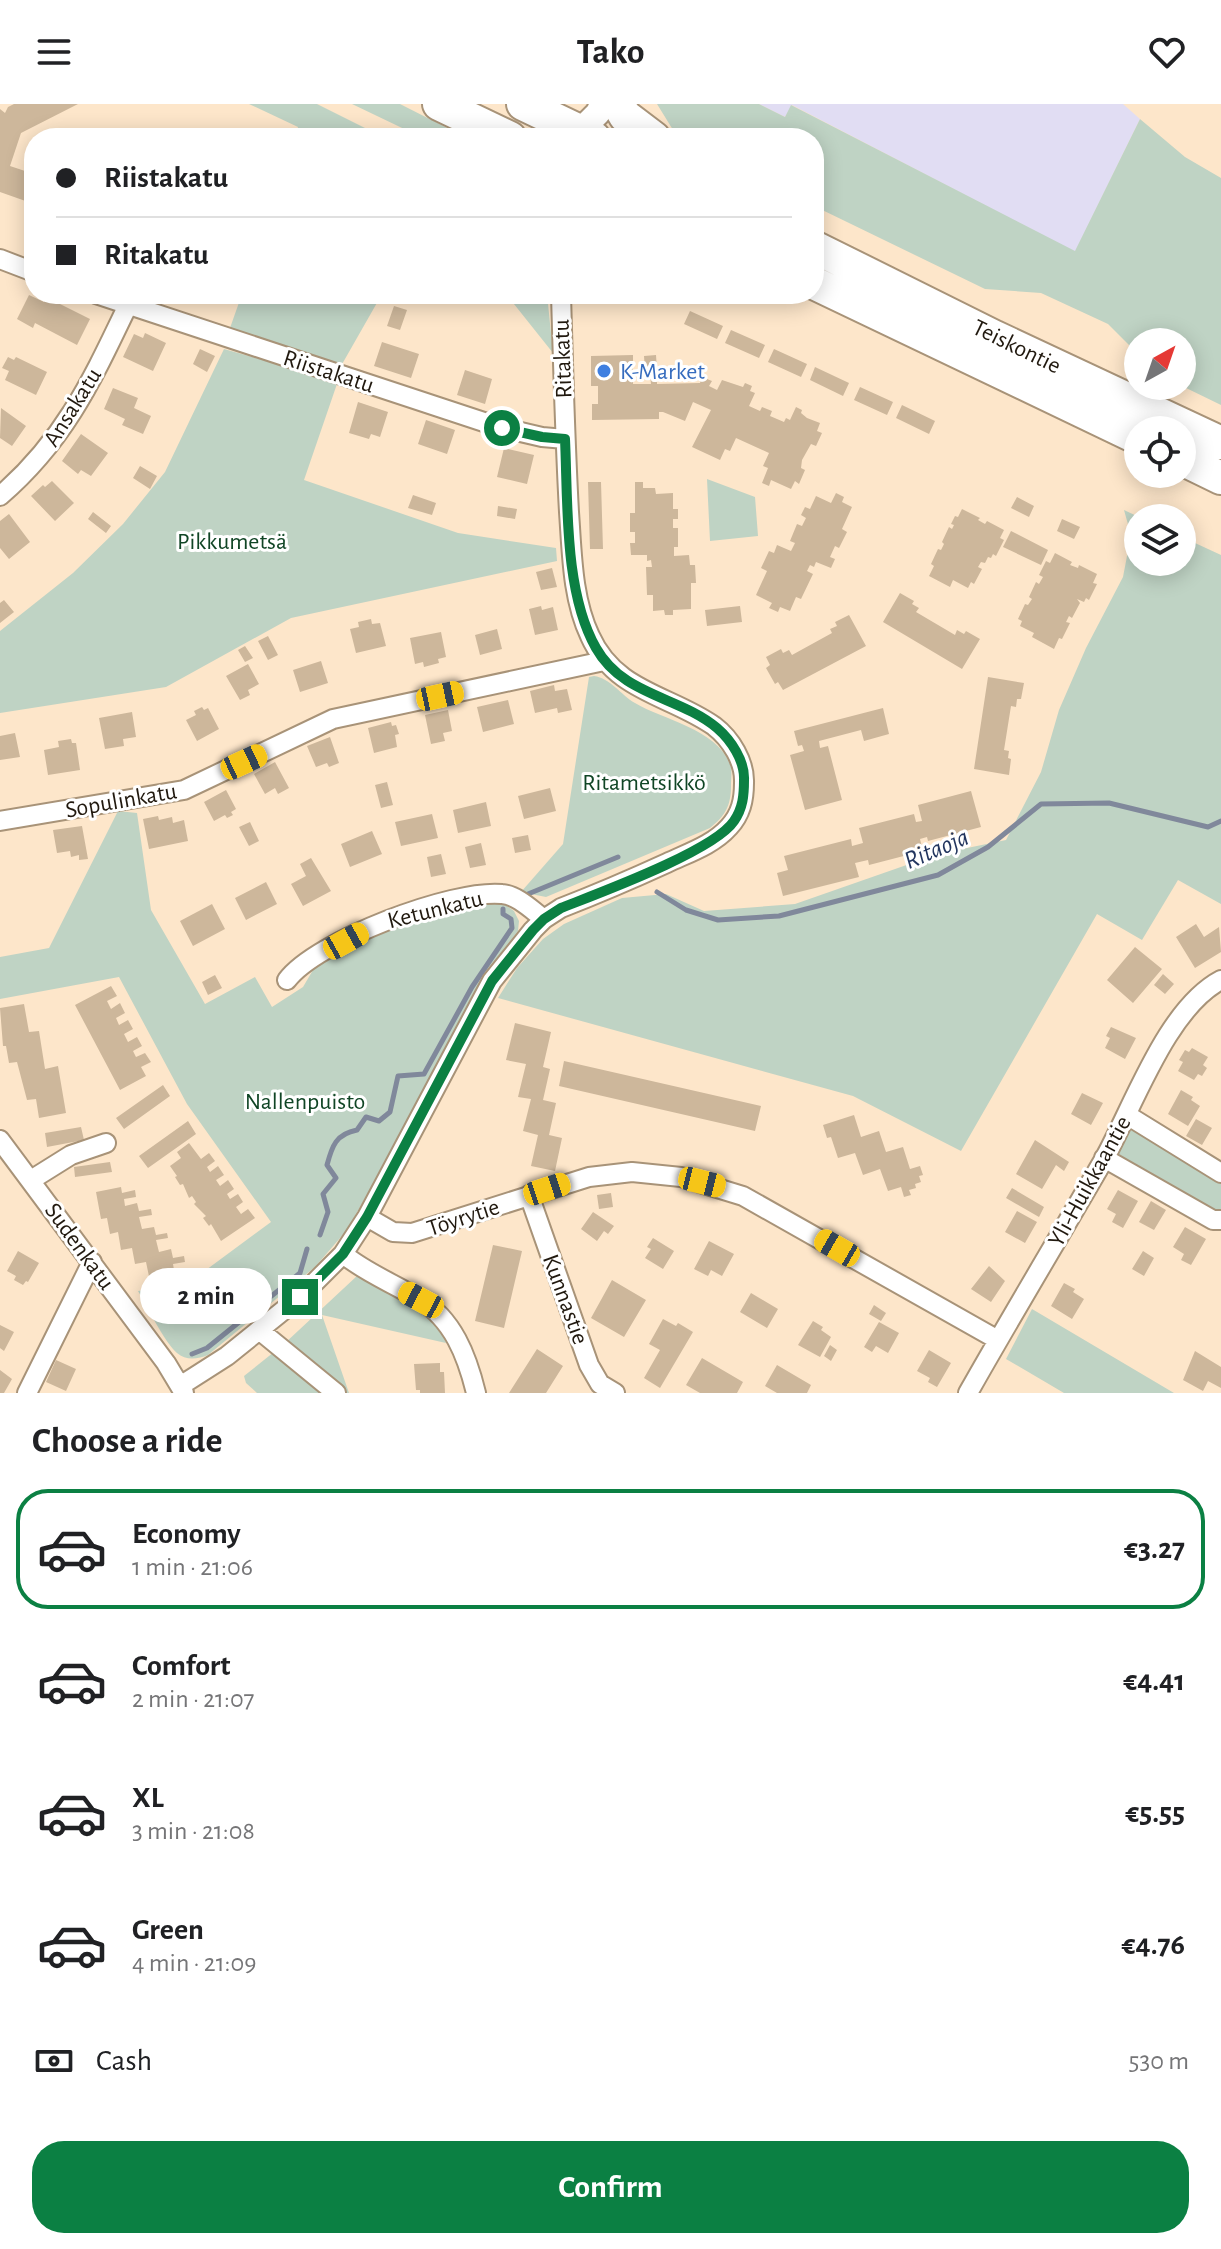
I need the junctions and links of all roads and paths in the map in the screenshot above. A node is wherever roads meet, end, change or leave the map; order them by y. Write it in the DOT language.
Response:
graph roads {
  1 [pos="439,104"];
  2 [pos="523,104"];
  3 [pos="602,104"];
  4 [pos="618,104"];
  5 [pos="489,128"];
  6 [pos="583,128"];
  7 [pos="641,128"];
  8 [pos="824,252"];
  9 [pos="0,259"];
  10 [pos="24,268"];
  11 [pos="824,288"];
  12 [pos="125,304"];
  13 [pos="561,304"];
  14 [pos="128,305"];
  15 [pos="1124,431"];
  16 [pos="565,439"];
  17 [pos="1221,443"];
  18 [pos="1196,466"];
  19 [pos="1221,478"];
  20 [pos="0,496"];
  21 [pos="604,661"];
  22 [pos="0,821"];
  23 [pos="544,919"];
  24 [pos="287,980"];
  25 [pos="1221,980"];
  26 [pos="1127,1115"];
  27 [pos="0,1140"];
  28 [pos="106,1143"];
  29 [pos="1104,1158"];
  30 [pos="1221,1173"];
  31 [pos="31,1180"];
  32 [pos="529,1195"];
  33 [pos="367,1217"];
  34 [pos="1221,1220"];
  35 [pos="343,1254"];
  36 [pos="92,1262"];
  37 [pos="259,1330"];
  38 [pos="998,1340"];
  39 [pos="182,1389"];
  40 [pos="601,1390"];
  41 [pos="27,1393"];
  42 [pos="336,1393"];
  43 [pos="476,1393"];
  44 [pos="968,1393"];
  1 -- 5 [label="highway"];
  2 -- 6 [label="highway"];
  3 -- 6 [label="street"];
  4 -- 7 [label="highway"];
  8 -- 17 [label="highway, Teiskontie"];
  9 -- 10 [label="street"];
  11 -- 15 [label="highway, Teiskontie"];
  12 -- 14 [label="street, Riistakatu"];
  13 -- 16 [label="street, Ritakatu"];
  14 -- 16 [label="street, Riistakatu"];
  14 -- 20 [label="street, Ansakatu"];
  16 -- 21 [label="street, Ritakatu"];
  18 -- 19 [label="highway"];
  21 -- 22 [label="street, Sopulinkatu"];
  21 -- 23 [label="street, Ritakatu"];
  23 -- 24 [label="street, Ketunkatu"];
  23 -- 33 [label="street, Ritakatu"];
  25 -- 26 [label="street, Yli-Huikkaantie"];
  26 -- 29 [label="street, Yli-Huikkaantie"];
  26 -- 30 [label="street"];
  27 -- 31 [label="street, Sudenkatu"];
  28 -- 31 [label="street"];
  29 -- 34 [label="street"];
  29 -- 38 [label="street, Yli-Huikkaantie"];
  31 -- 36 [label="street, Sudenkatu"];
  32 -- 33 [label="street, Töyrytie"];
  32 -- 38 [label="street, Töyrytie"];
  32 -- 40 [label="street, Kunnastie"];
  33 -- 35 [label="street, Ritakatu"];
  35 -- 37 [label="street, Ritakatu"];
  35 -- 43 [label="street"];
  36 -- 39 [label="street, Sudenkatu"];
  36 -- 41 [label="street"];
  37 -- 39 [label="street, Ritakatu"];
  37 -- 42 [label="street"];
  38 -- 44 [label="street, Yli-Huikkaantie"];
}
